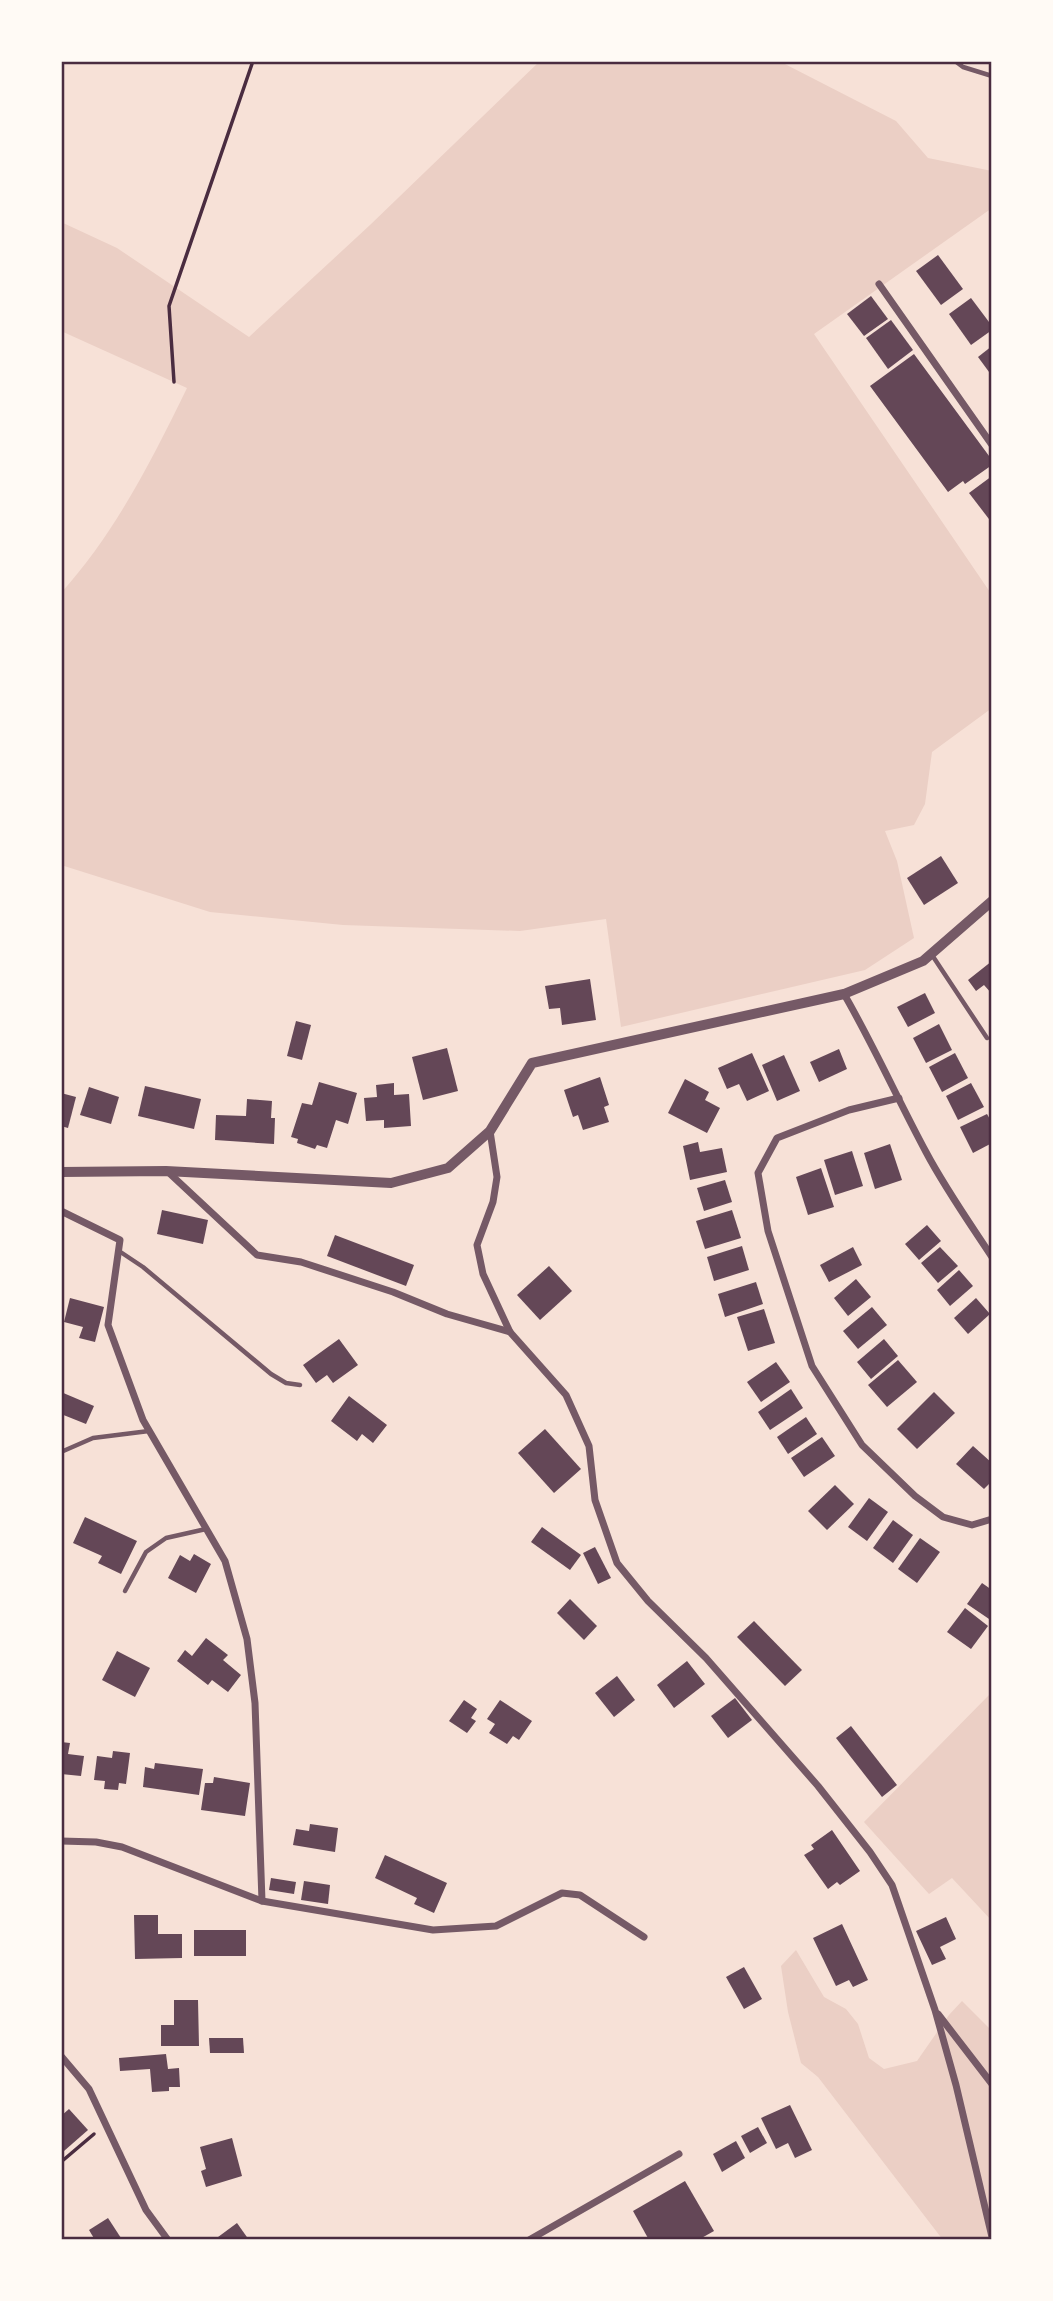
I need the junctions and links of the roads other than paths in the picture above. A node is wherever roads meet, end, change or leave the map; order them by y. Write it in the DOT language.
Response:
graph roads {
  1 [pos="955,61"];
  2 [pos="992,76"];
  3 [pos="879,284"];
  4 [pos="992,445"];
  5 [pos="992,901"];
  6 [pos="931,954"];
  7 [pos="844,994"];
  8 [pos="987,1038"];
  9 [pos="900,1098"];
  10 [pos="490,1131"];
  11 [pos="166,1171"];
  12 [pos="61,1172"];
  13 [pos="61,1211"];
  14 [pos="119,1250"];
  15 [pos="992,1257"];
  16 [pos="510,1332"];
  17 [pos="300,1385"];
  18 [pos="149,1431"];
  19 [pos="61,1452"];
  20 [pos="992,1519"];
  21 [pos="206,1529"];
  22 [pos="125,1591"];
  23 [pos="61,1841"];
  24 [pos="262,1902"];
  25 [pos="644,1937"];
  26 [pos="935,2010"];
  27 [pos="61,2056"];
  28 [pos="992,2084"];
  29 [pos="679,2154"];
  30 [pos="992,2238"];
  31 [pos="168,2240"];
  32 [pos="529,2240"];
  1 -- 2 [label="lane"];
  3 -- 4 [label="street"];
  5 -- 6 [label="street"];
  6 -- 7 [label="street"];
  6 -- 8 [label="lane"];
  7 -- 9 [label="street"];
  7 -- 10 [label="street"];
  9 -- 15 [label="street"];
  9 -- 20 [label="street"];
  10 -- 11 [label="street"];
  10 -- 16 [label="street"];
  11 -- 12 [label="street"];
  11 -- 16 [label="street"];
  13 -- 14 [label="street"];
  14 -- 17 [label="lane"];
  14 -- 18 [label="street"];
  16 -- 26 [label="street"];
  18 -- 19 [label="lane"];
  18 -- 21 [label="street"];
  21 -- 22 [label="lane"];
  21 -- 24 [label="street"];
  23 -- 24 [label="street"];
  24 -- 25 [label="street"];
  26 -- 28 [label="street"];
  26 -- 30 [label="street"];
  27 -- 31 [label="street"];
  29 -- 32 [label="street"];
}
